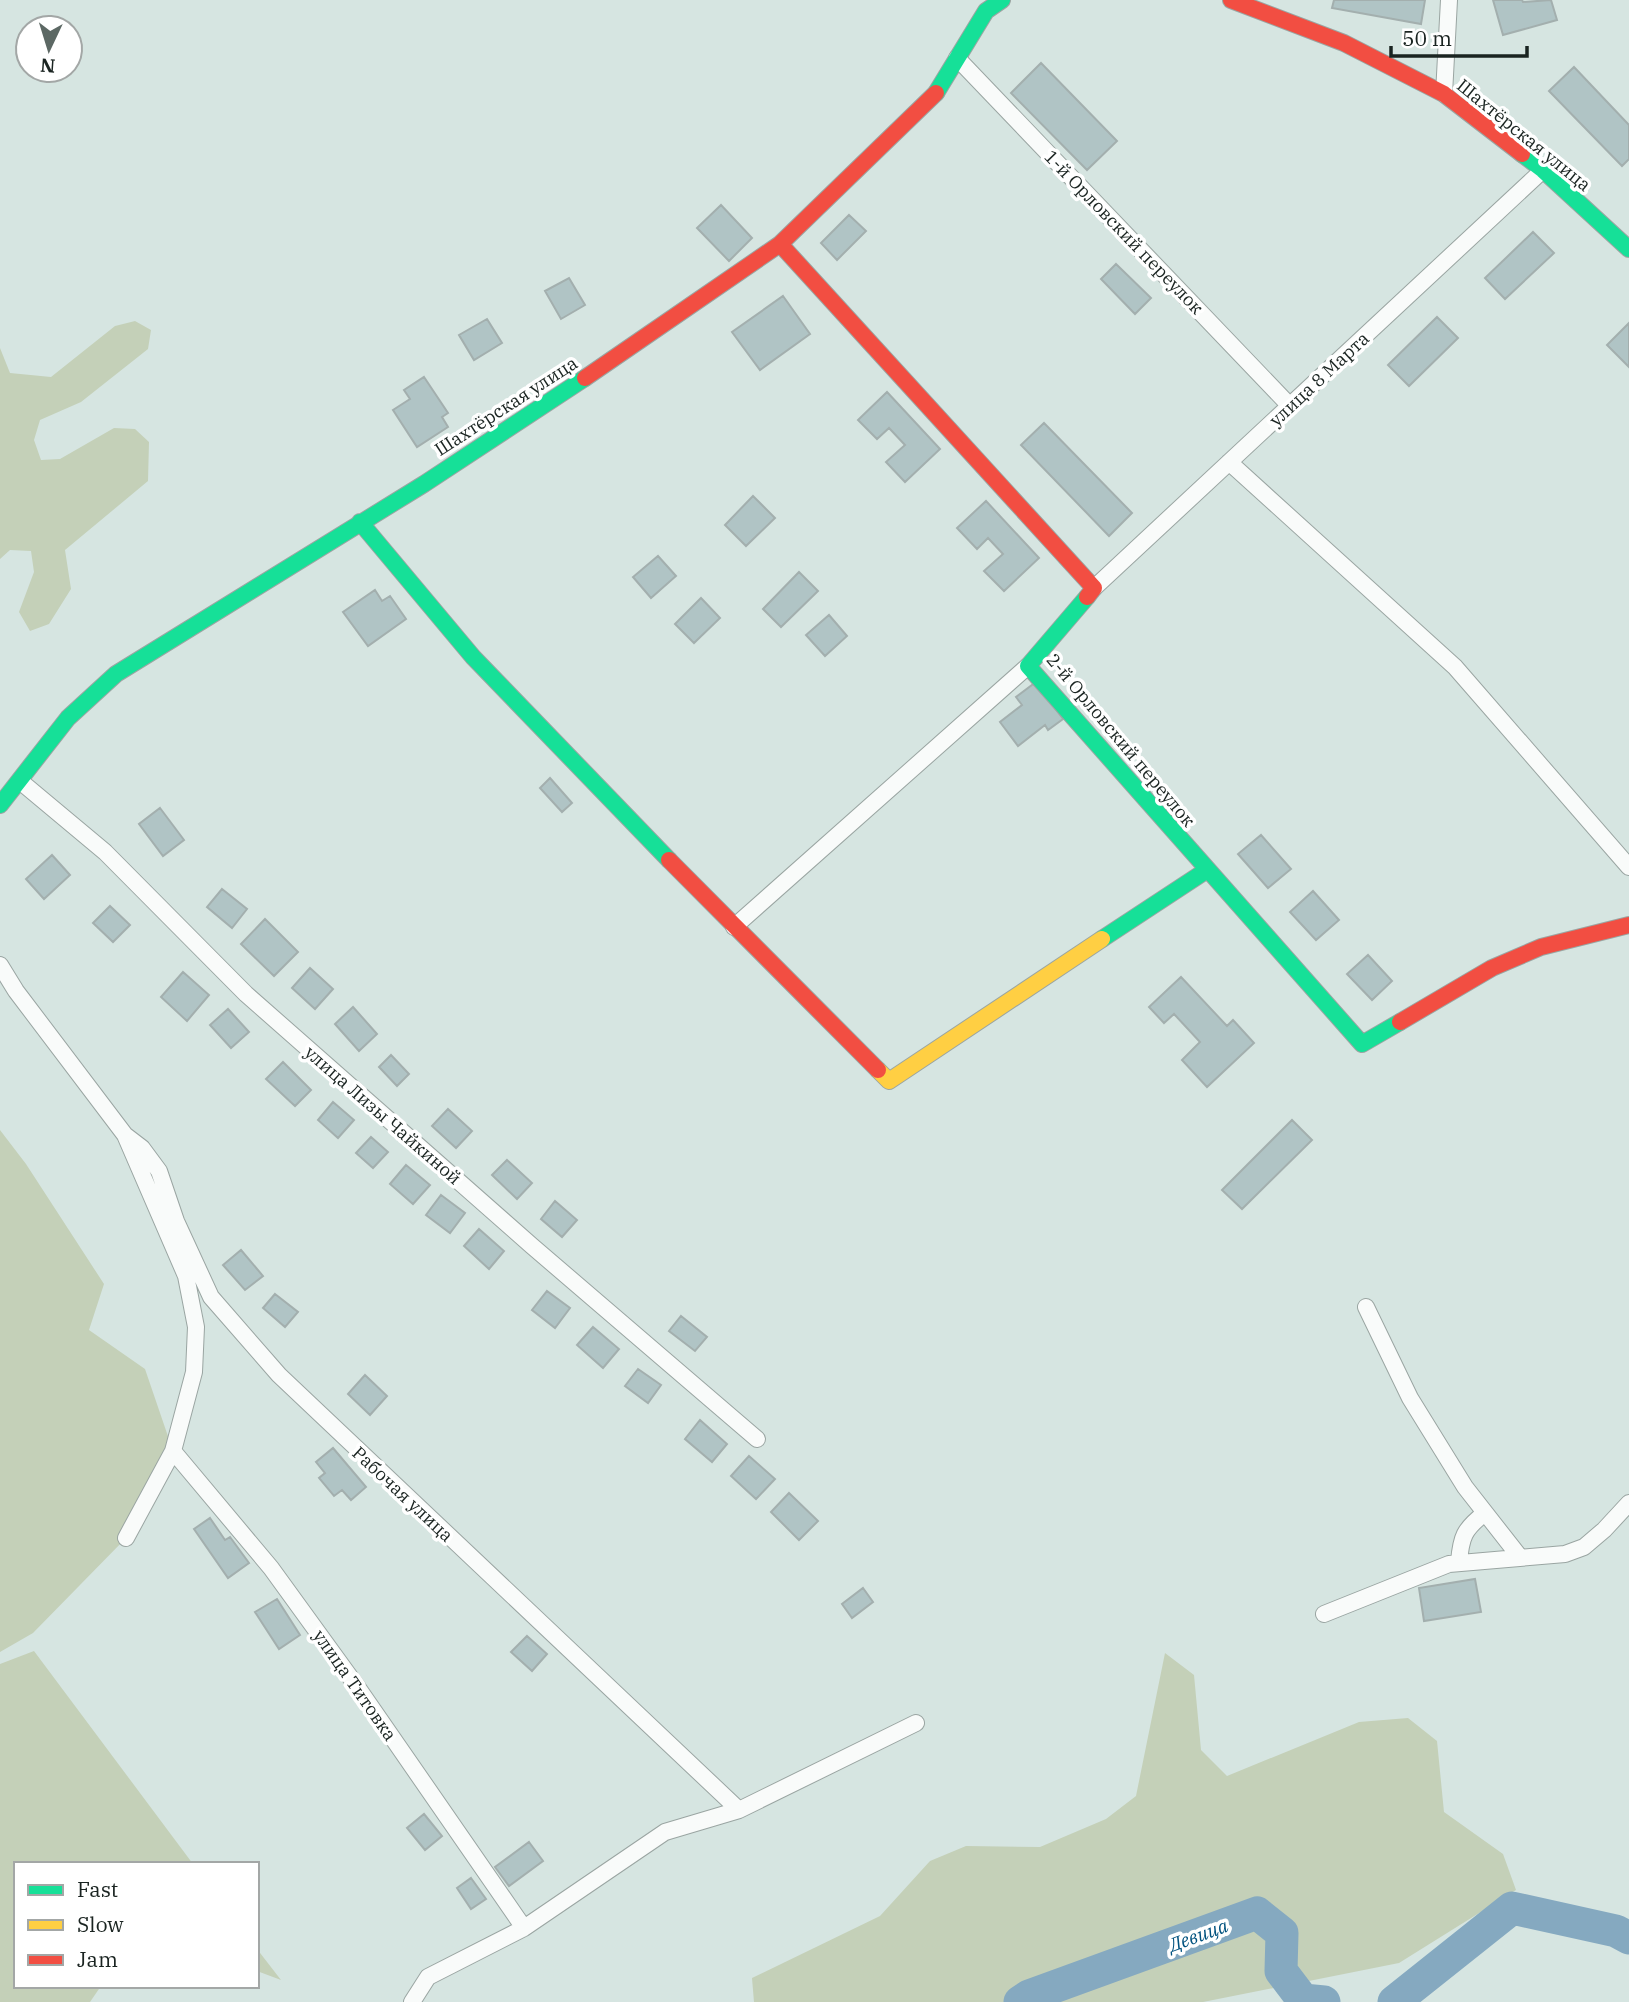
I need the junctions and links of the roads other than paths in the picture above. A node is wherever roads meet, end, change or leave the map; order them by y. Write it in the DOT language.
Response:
graph roads {
  1 [pos="1002,0"];
  2 [pos="1231,0"];
  3 [pos="1449,0"];
  4 [pos="957,58"];
  5 [pos="1444,94"];
  6 [pos="1543,170"];
  7 [pos="780,244"];
  8 [pos="1629,249"];
  9 [pos="1290,406"];
  10 [pos="1229,462"];
  11 [pos="360,522"];
  12 [pos="1094,588"];
  13 [pos="1028,666"];
  14 [pos="20,781"];
  15 [pos="0,805"];
  16 [pos="1629,867"];
  17 [pos="1207,870"];
  18 [pos="1629,925"];
  19 [pos="734,927"];
  20 [pos="0,965"];
  21 [pos="125,1135"];
  22 [pos="1366,1307"];
  23 [pos="757,1439"];
  24 [pos="173,1451"];
  25 [pos="1629,1503"];
  26 [pos="1485,1513"];
  27 [pos="126,1538"];
  28 [pos="1519,1556"];
  29 [pos="1459,1562"];
  30 [pos="1324,1614"];
  31 [pos="916,1723"];
  32 [pos="739,1810"];
  33 [pos="524,1928"];
  34 [pos="412,2002"];
  1 -- 4 [label="street, Шахтёрская улица"];
  2 -- 5 [label="street, Шахтёрская улица"];
  3 -- 5 [label="street"];
  4 -- 7 [label="street, Шахтёрская улица"];
  4 -- 9 [label="street, 1-й Орловский переулок"];
  5 -- 6 [label="street, Шахтёрская улица"];
  6 -- 8 [label="street, Шахтёрская улица"];
  6 -- 9 [label="street, улица 8 Марта"];
  7 -- 11 [label="street, Шахтёрская улица"];
  7 -- 12 [label="street"];
  9 -- 10 [label="street, улица 8 Марта"];
  10 -- 12 [label="street, улица 8 Марта"];
  10 -- 16 [label="street"];
  11 -- 14 [label="street, Шахтёрская улица"];
  11 -- 19 [label="street"];
  12 -- 13 [label="street, 2-й Орловский переулок"];
  13 -- 17 [label="street, 2-й Орловский переулок"];
  13 -- 19 [label="street"];
  14 -- 15 [label="street, Шахтёрская улица"];
  14 -- 23 [label="street, улица Лизы Чайкиной"];
  17 -- 18 [label="street, 2-й Орловский переулок"];
  17 -- 19 [label="street"];
  20 -- 21 [label="street"];
  21 -- 24 [label="street"];
  21 -- 32 [label="street, Рабочая улица"];
  22 -- 26 [label="street"];
  24 -- 27 [label="street"];
  24 -- 33 [label="street, улица Титовка"];
  25 -- 28 [label="street"];
  26 -- 28 [label="street"];
  26 -- 29 [label="street"];
  28 -- 29 [label="street"];
  29 -- 30 [label="street"];
  31 -- 32 [label="street"];
  32 -- 33 [label="street"];
  33 -- 34 [label="street"];
}
